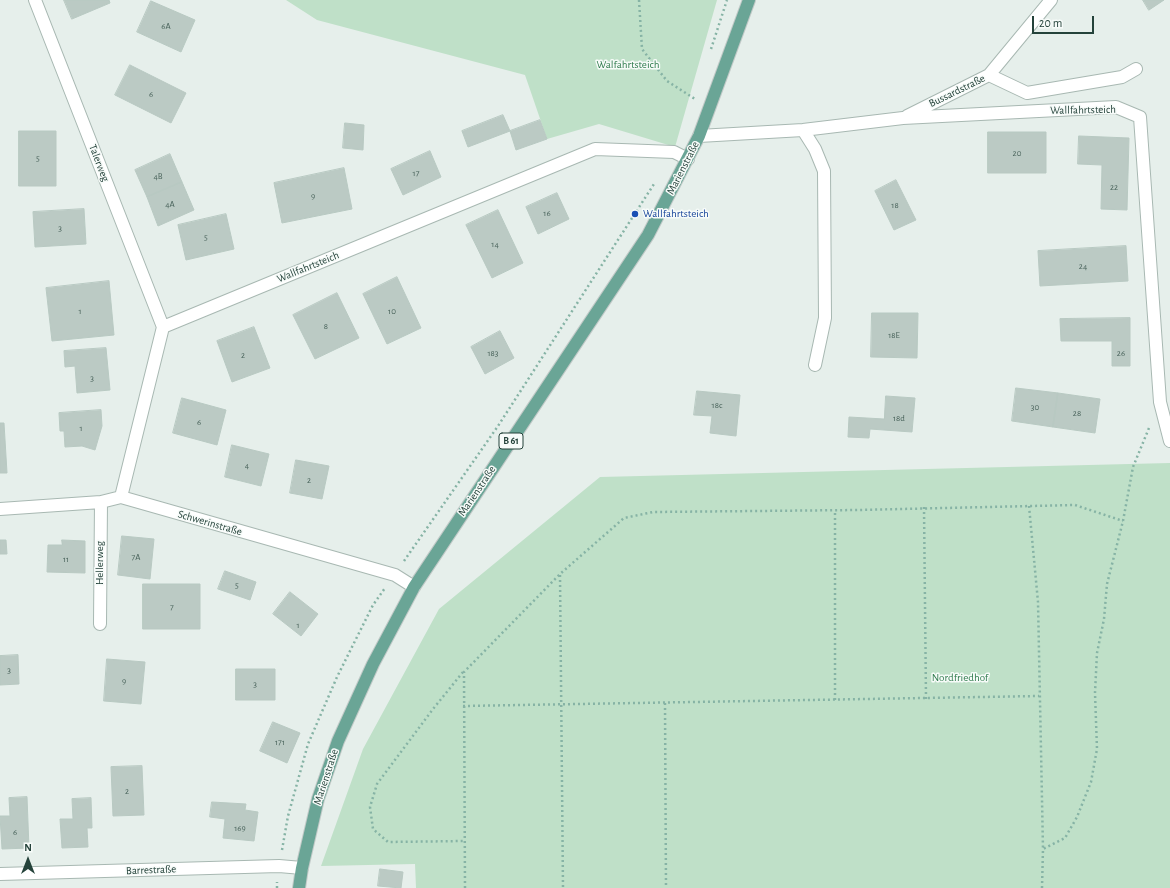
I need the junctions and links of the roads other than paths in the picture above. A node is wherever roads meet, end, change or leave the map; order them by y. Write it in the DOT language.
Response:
graph roads {
  1 [pos="35,0"];
  2 [pos="1051,0"];
  3 [pos="749,3"];
  4 [pos="1136,68"];
  5 [pos="990,75"];
  6 [pos="903,118"];
  7 [pos="803,130"];
  8 [pos="699,136"];
  9 [pos="688,159"];
  10 [pos="163,327"];
  11 [pos="815,365"];
  12 [pos="1170,441"];
  13 [pos="121,497"];
  14 [pos="101,502"];
  15 [pos="0,509"];
  16 [pos="414,587"];
  17 [pos="100,624"];
  18 [pos="302,868"];
  19 [pos="0,874"];
  20 [pos="299,888"];
  1 -- 10 [label="street, Talerweg"];
  2 -- 5 [label="street, Bussardstraße"];
  3 -- 8 [label="main road, Marienstraße / B 61"];
  4 -- 5 [label="street, Wallfahrtsteich"];
  5 -- 6 [label="street, Bussardstraße"];
  6 -- 7 [label="street, Wallfahrtsteich"];
  6 -- 12 [label="street, Wallfahrtsteich"];
  7 -- 8 [label="street, Wallfahrtsteich"];
  7 -- 11 [label="street"];
  8 -- 9 [label="main road, Marienstraße / B 61"];
  9 -- 10 [label="street, Wallfahrtsteich"];
  9 -- 16 [label="main road, Marienstraße / B 61"];
  10 -- 13 [label="street"];
  13 -- 14 [label="street, Schwerinstraße"];
  13 -- 16 [label="street, Schwerinstraße"];
  14 -- 15 [label="street, Schwerinstraße"];
  14 -- 17 [label="street, Hellerweg"];
  16 -- 18 [label="main road, Marienstraße / B 61"];
  18 -- 19 [label="street, Barrestraße"];
  18 -- 20 [label="main road, Marienstraße / B 61"];
}
